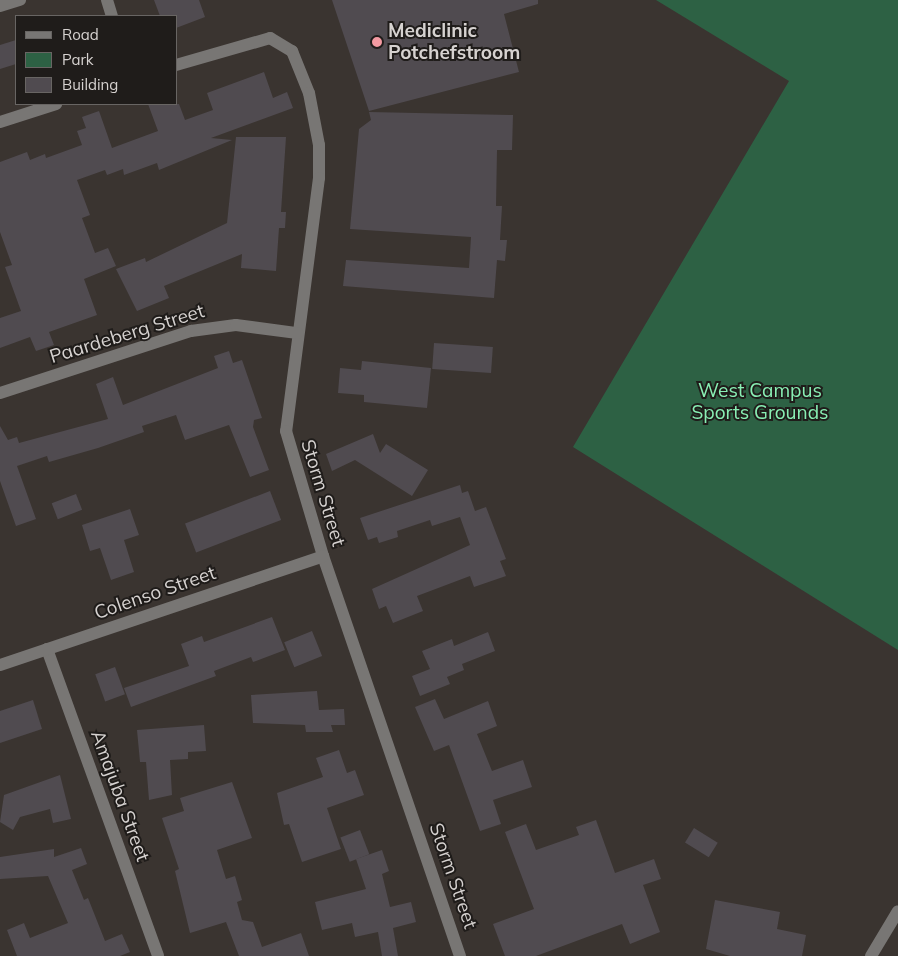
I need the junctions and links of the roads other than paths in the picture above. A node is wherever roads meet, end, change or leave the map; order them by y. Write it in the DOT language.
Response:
graph roads {
  1 [pos="20,0"];
  2 [pos="107,0"];
  3 [pos="0,6"];
  4 [pos="112,15"];
  5 [pos="178,64"];
  6 [pos="53,105"];
  7 [pos="0,122"];
  8 [pos="297,333"];
  9 [pos="0,393"];
  10 [pos="323,556"];
  11 [pos="47,649"];
  12 [pos="0,665"];
  13 [pos="898,911"];
  14 [pos="158,956"];
  15 [pos="460,956"];
  16 [pos="871,956"];
  1 -- 3 [label="street"];
  2 -- 4 [label="street"];
  5 -- 8 [label="street, Storm Street"];
  6 -- 7 [label="street"];
  8 -- 9 [label="street, Paardeberg Street"];
  8 -- 10 [label="street, Storm Street"];
  10 -- 11 [label="street, Colenso Street"];
  10 -- 15 [label="street, Storm Street"];
  11 -- 12 [label="street, Colenso Street"];
  11 -- 14 [label="street, Amajuba Street"];
  13 -- 16 [label="street"];
}
